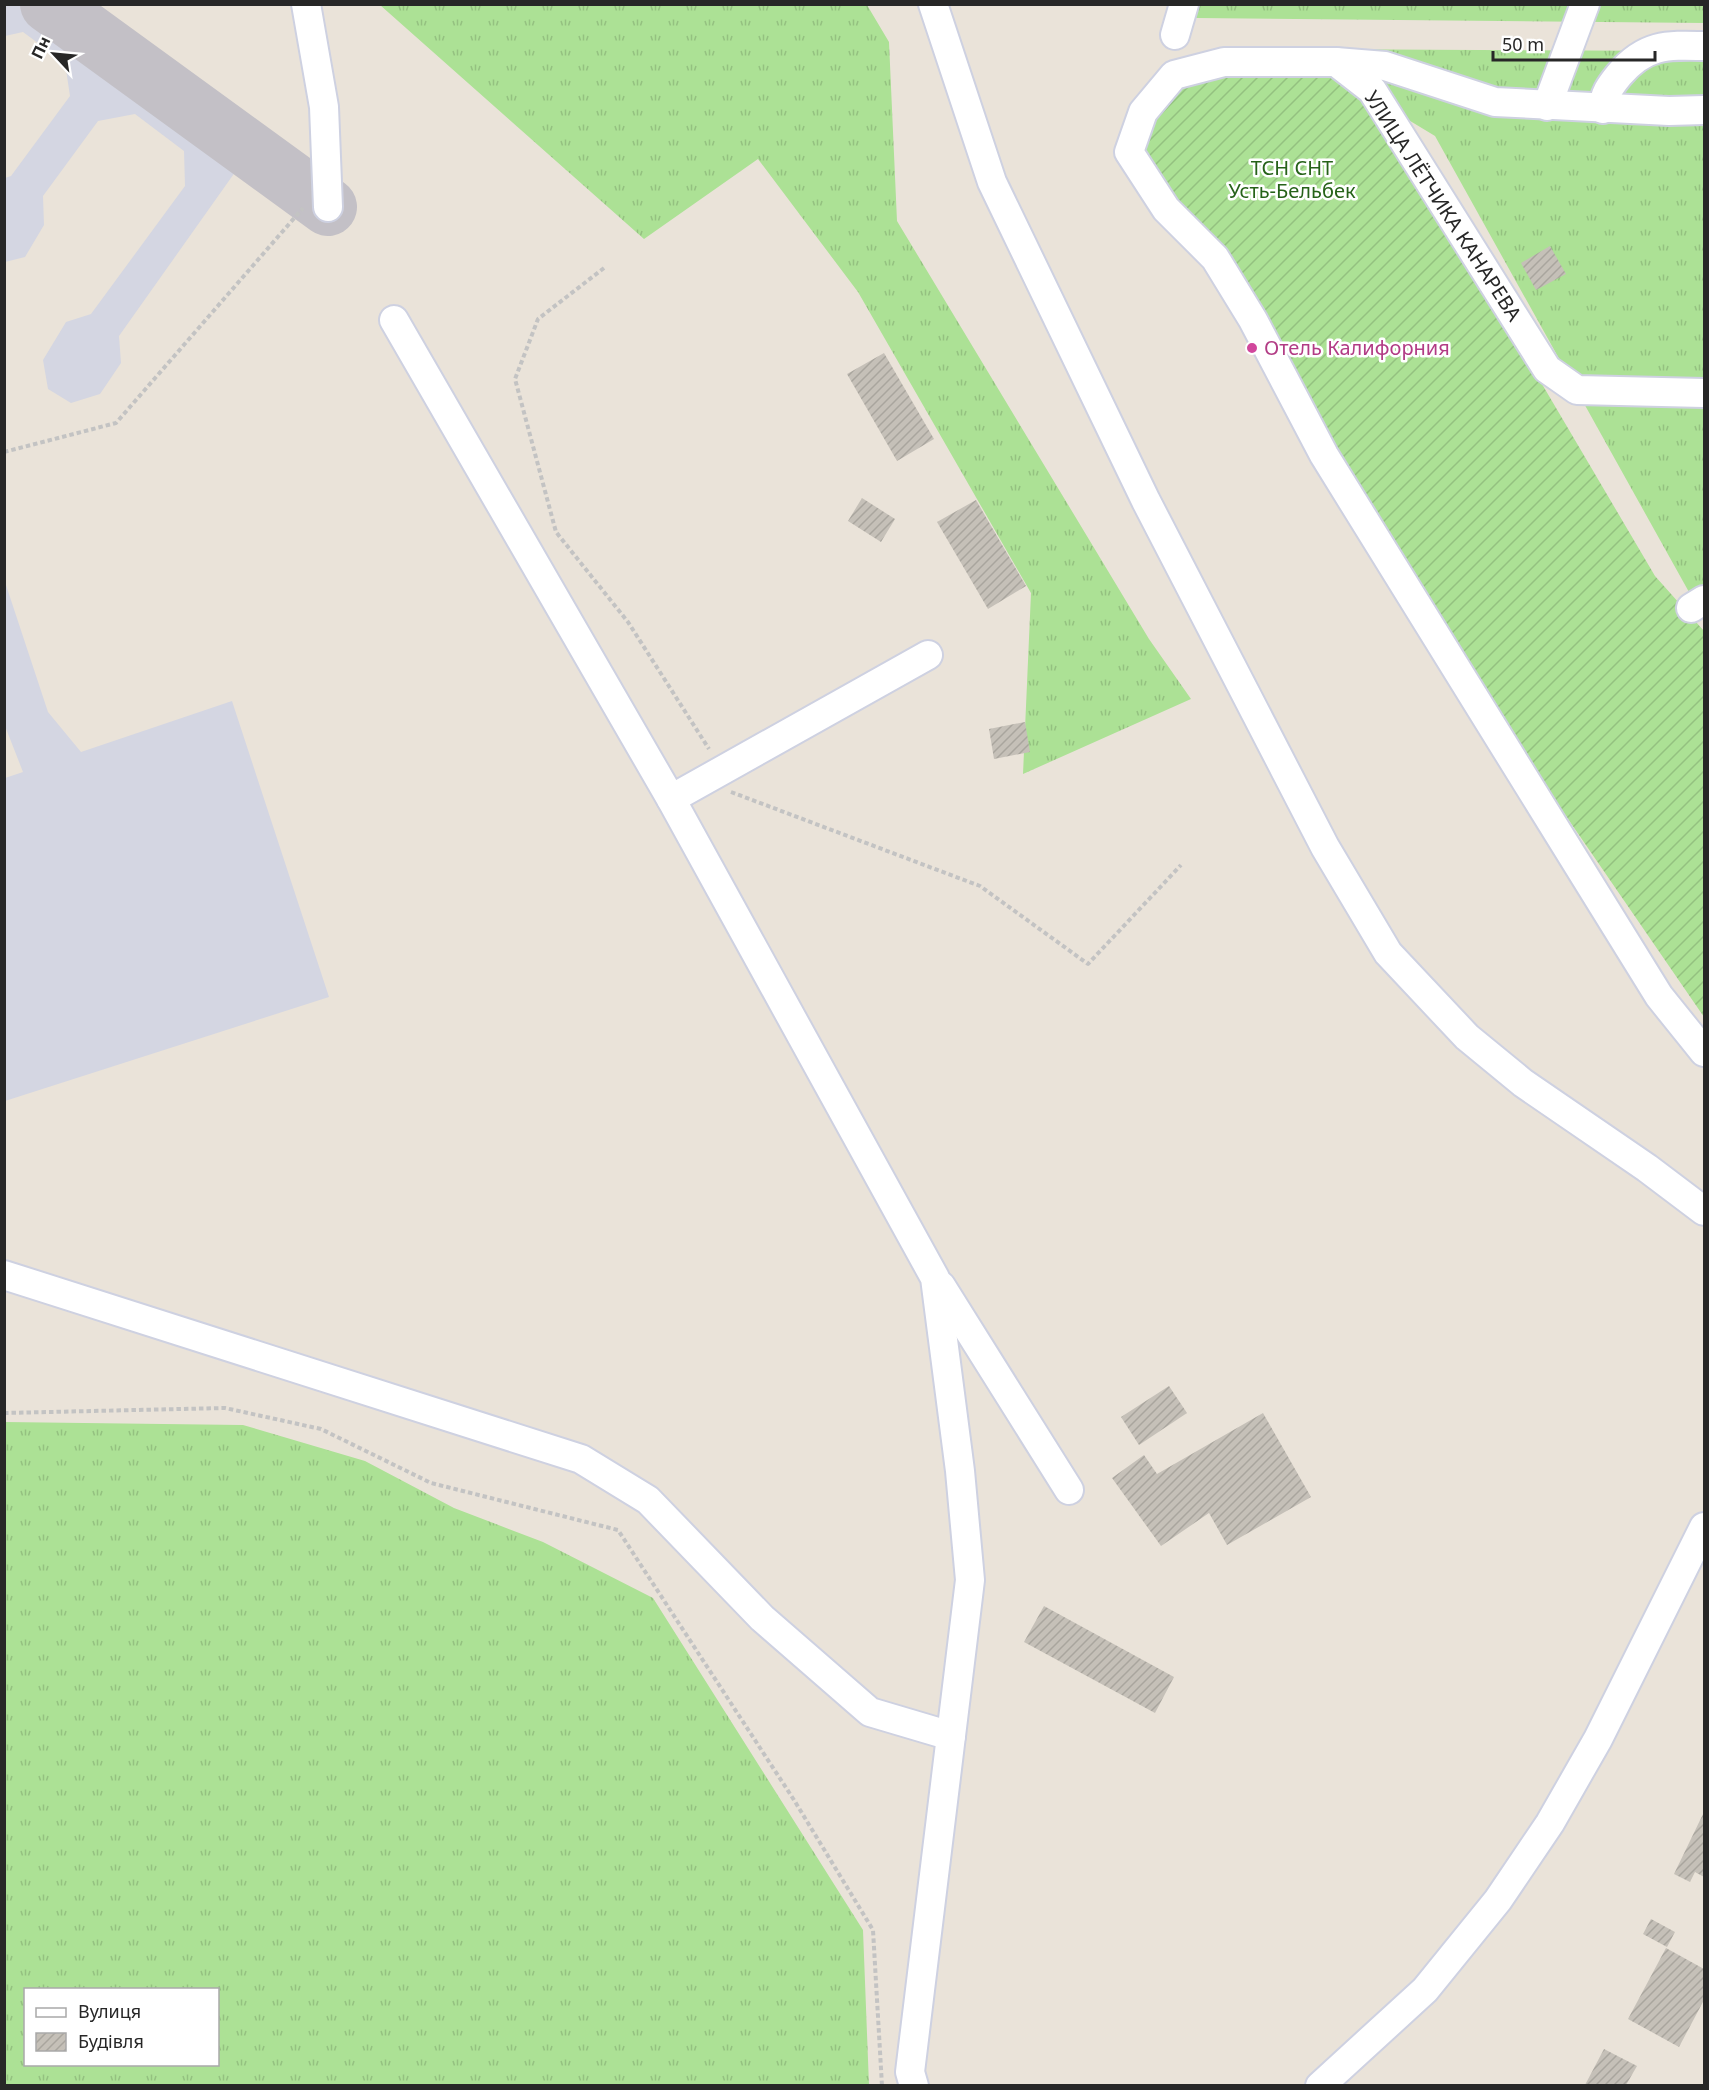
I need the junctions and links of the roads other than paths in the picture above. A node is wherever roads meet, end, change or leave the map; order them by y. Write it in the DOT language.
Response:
graph roads {
  1 [pos="306,4"];
  2 [pos="933,4"];
  3 [pos="1184,4"];
  4 [pos="1584,4"];
  5 [pos="1175,35"];
  6 [pos="1704,46"];
  7 [pos="1336,62"];
  8 [pos="1547,106"];
  9 [pos="1602,109"];
  10 [pos="1704,110"];
  11 [pos="317,206"];
  12 [pos="394,320"];
  13 [pos="1704,393"];
  14 [pos="928,656"];
  15 [pos="671,799"];
  16 [pos="1704,1052"];
  17 [pos="1704,1210"];
  18 [pos="4,1275"];
  19 [pos="935,1278"];
  20 [pos="1069,1490"];
  21 [pos="1704,1527"];
  22 [pos="951,1736"];
  23 [pos="914,2085"];
  24 [pos="1320,2085"];
  1 -- 11 [label="street"];
  2 -- 17 [label="street"];
  3 -- 5 [label="street"];
  4 -- 8 [label="street"];
  6 -- 9 [label="street"];
  7 -- 8 [label="street"];
  7 -- 13 [label="street, УЛИЦА ЛЁТЧИКА КАНАРЕВА"];
  7 -- 16 [label="street"];
  8 -- 9 [label="street"];
  9 -- 10 [label="street"];
  12 -- 15 [label="street"];
  14 -- 15 [label="street"];
  15 -- 19 [label="street"];
  18 -- 22 [label="street"];
  19 -- 20 [label="street"];
  19 -- 22 [label="street"];
  21 -- 24 [label="street"];
  22 -- 23 [label="street"];
}
